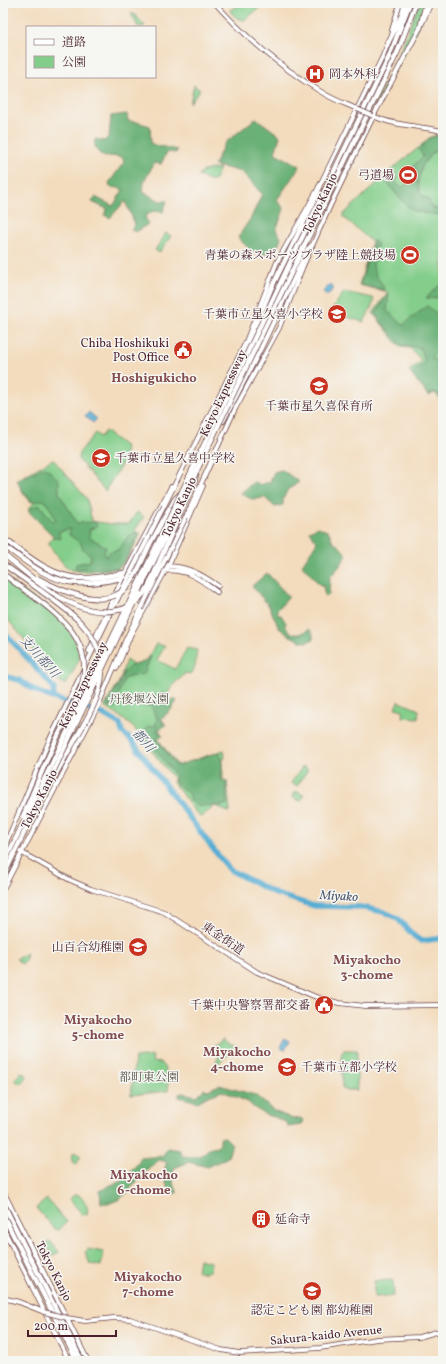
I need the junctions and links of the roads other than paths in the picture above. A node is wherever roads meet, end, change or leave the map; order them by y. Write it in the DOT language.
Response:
graph roads {
  1 [pos="215,3"];
  2 [pos="400,3"];
  3 [pos="405,3"];
  4 [pos="410,3"];
  5 [pos="416,3"];
  6 [pos="426,3"];
  7 [pos="431,3"];
  8 [pos="420,28"];
  9 [pos="388,43"];
  10 [pos="357,109"];
  11 [pos="373,116"];
  12 [pos="443,130"];
  13 [pos="319,187"];
  14 [pos="312,246"];
  15 [pos="239,372"];
  16 [pos="217,430"];
  17 [pos="208,467"];
  18 [pos="197,470"];
  19 [pos="178,478"];
  20 [pos="180,494"];
  21 [pos="3,538"];
  22 [pos="3,545"];
  23 [pos="3,554"];
  24 [pos="3,557"];
  25 [pos="3,564"];
  26 [pos="168,566"];
  27 [pos="166,571"];
  28 [pos="125,573"];
  29 [pos="3,574"];
  30 [pos="122,578"];
  31 [pos="218,586"];
  32 [pos="217,592"];
  33 [pos="86,661"];
  34 [pos="103,695"];
  35 [pos="25,831"];
  36 [pos="15,838"];
  37 [pos="4,843"];
  38 [pos="3,850"];
  39 [pos="22,853"];
  40 [pos="3,865"];
  41 [pos="3,877"];
  42 [pos="3,889"];
  43 [pos="443,1005"];
  44 [pos="3,1190"];
  45 [pos="3,1203"];
  46 [pos="3,1215"];
  47 [pos="3,1228"];
  48 [pos="37,1297"];
  49 [pos="3,1298"];
  50 [pos="30,1306"];
  51 [pos="44,1312"];
  52 [pos="66,1318"];
  53 [pos="443,1330"];
  54 [pos="69,1361"];
  55 [pos="77,1361"];
  56 [pos="82,1361"];
  57 [pos="88,1361"];
  1 -- 10 [label="main road"];
  2 -- 9 [label="main road, Tokyo Kanjo"];
  3 -- 9 [label="highway"];
  4 -- 15 [label="highway, Keiyo Expressway, bridge"];
  5 -- 16 [label="highway, Keiyo Expressway, bridge"];
  6 -- 8 [label="highway"];
  7 -- 8 [label="main road, Tokyo Kanjo"];
  8 -- 11 [label="main road, Tokyo Kanjo"];
  9 -- 10 [label="main road, Tokyo Kanjo"];
  10 -- 11 [label="main road, bridge"];
  10 -- 13 [label="main road, Tokyo Kanjo"];
  11 -- 12 [label="main road"];
  11 -- 14 [label="main road, Tokyo Kanjo"];
  13 -- 15 [label="highway, bridge"];
  13 -- 19 [label="main road, Tokyo Kanjo"];
  14 -- 16 [label="highway, bridge"];
  14 -- 17 [label="main road, Tokyo Kanjo"];
  15 -- 20 [label="highway, Keiyo Expressway, bridge"];
  16 -- 18 [label="highway, Keiyo Expressway, bridge"];
  17 -- 26 [label="main road"];
  17 -- 34 [label="main road, Tokyo Kanjo, bridge"];
  18 -- 23 [label="highway, bridge"];
  18 -- 35 [label="highway, Keiyo Expressway, bridge"];
  19 -- 28 [label="main road"];
  19 -- 33 [label="main road, Tokyo Kanjo, bridge"];
  20 -- 24 [label="highway, bridge"];
  20 -- 36 [label="highway, Keiyo Expressway, bridge"];
  21 -- 28 [label="highway"];
  22 -- 30 [label="highway"];
  25 -- 35 [label="highway, bridge"];
  26 -- 27 [label="main road"];
  26 -- 28 [label="main road"];
  26 -- 31 [label="main road"];
  27 -- 30 [label="main road"];
  27 -- 32 [label="main road"];
  27 -- 34 [label="main road"];
  28 -- 30 [label="main road"];
  29 -- 36 [label="highway, bridge"];
  30 -- 33 [label="main road"];
  33 -- 37 [label="main road, Tokyo Kanjo"];
  34 -- 39 [label="main road, Tokyo Kanjo"];
  35 -- 41 [label="highway, Keiyo Expressway, bridge"];
  36 -- 40 [label="highway, Keiyo Expressway, bridge"];
  37 -- 38 [label="main road, Tokyo Kanjo"];
  37 -- 39 [label="main road, 東金街道"];
  39 -- 42 [label="main road, Tokyo Kanjo"];
  39 -- 43 [label="main road, 東金街道"];
  44 -- 52 [label="main road, Tokyo Kanjo"];
  45 -- 56 [label="highway"];
  46 -- 55 [label="highway"];
  47 -- 48 [label="main road"];
  48 -- 50 [label="main road"];
  48 -- 51 [label="main road"];
  49 -- 50 [label="main road, Sakura-kaido Avenue"];
  50 -- 51 [label="main road, Sakura-kaido Avenue"];
  51 -- 52 [label="main road, Sakura-kaido Avenue, bridge"];
  51 -- 54 [label="main road"];
  52 -- 53 [label="main road, Sakura-kaido Avenue"];
  52 -- 57 [label="main road, Tokyo Kanjo"];
}
